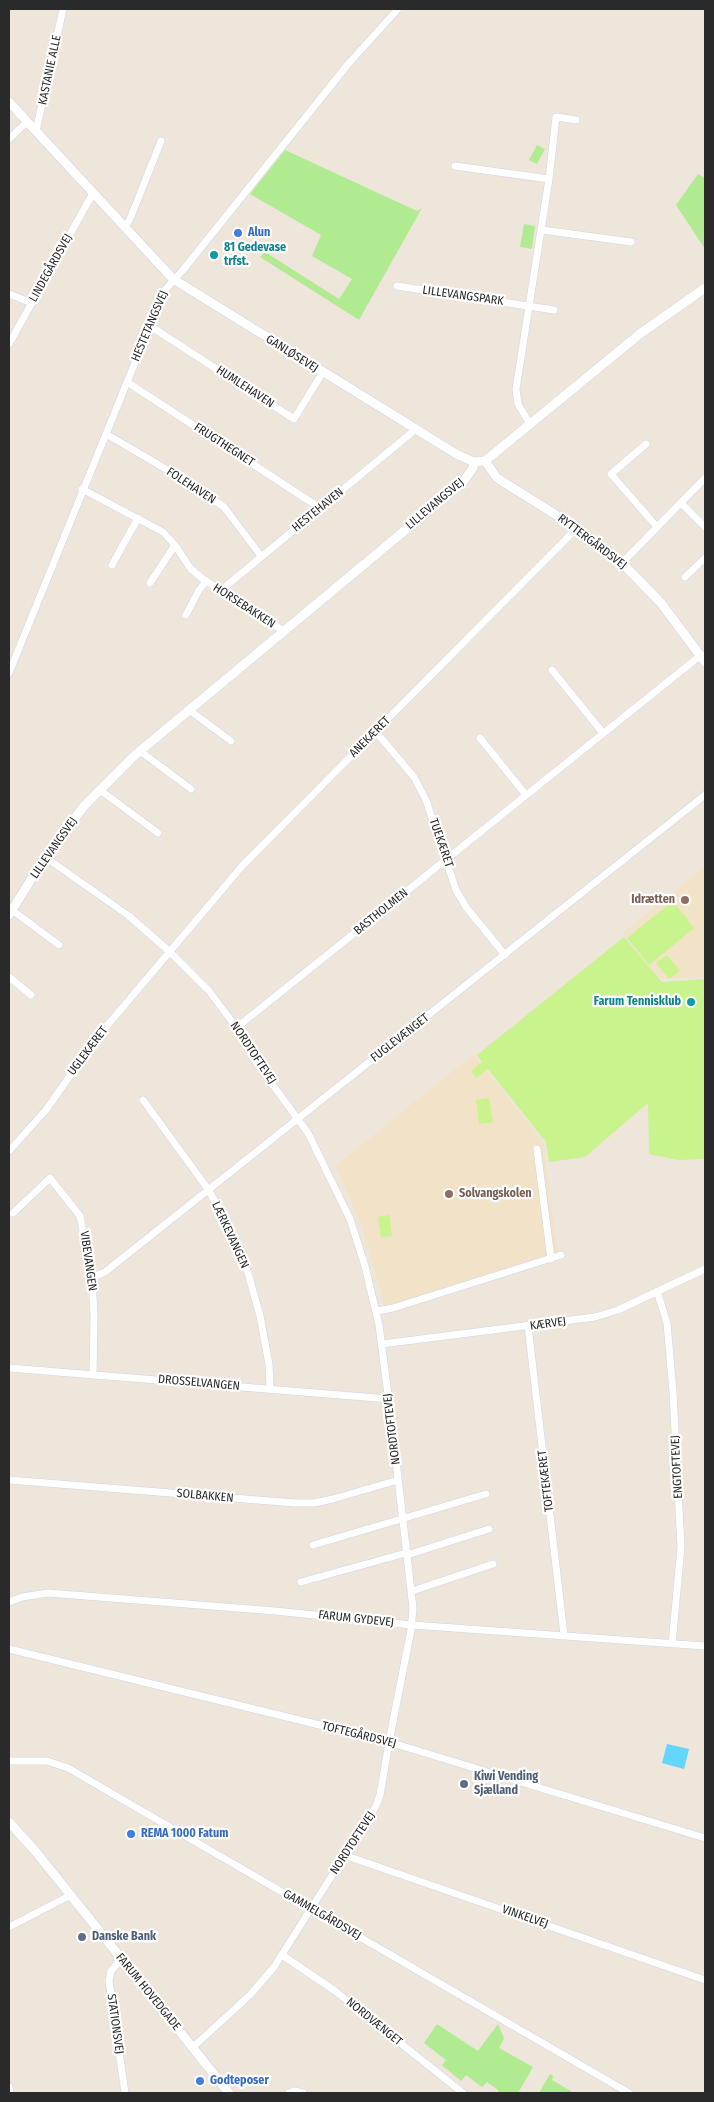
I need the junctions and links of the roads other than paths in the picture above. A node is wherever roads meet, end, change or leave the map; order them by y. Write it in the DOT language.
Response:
graph roads {
  1 [pos="63,9"];
  2 [pos="398,9"];
  3 [pos="9,102"];
  4 [pos="576,120"];
  5 [pos="27,122"];
  6 [pos="36,132"];
  7 [pos="9,139"];
  8 [pos="161,141"];
  9 [pos="455,166"];
  10 [pos="550,180"];
  11 [pos="93,193"];
  12 [pos="125,227"];
  13 [pos="542,230"];
  14 [pos="631,242"];
  15 [pos="173,279"];
  16 [pos="396,286"];
  17 [pos="705,288"];
  18 [pos="9,294"];
  19 [pos="32,303"];
  20 [pos="530,306"];
  21 [pos="554,310"];
  22 [pos="150,326"];
  23 [pos="9,344"];
  24 [pos="323,372"];
  25 [pos="127,382"];
  26 [pos="530,424"];
  27 [pos="416,429"];
  28 [pos="106,434"];
  29 [pos="646,444"];
  30 [pos="485,461"];
  31 [pos="474,462"];
  32 [pos="705,478"];
  33 [pos="82,488"];
  34 [pos="681,502"];
  35 [pos="320,508"];
  36 [pos="138,518"];
  37 [pos="657,527"];
  38 [pos="705,527"];
  39 [pos="577,528"];
  40 [pos="175,545"];
  41 [pos="261,556"];
  42 [pos="705,558"];
  43 [pos="622,563"];
  44 [pos="112,565"];
  45 [pos="685,577"];
  46 [pos="206,582"];
  47 [pos="150,583"];
  48 [pos="220,591"];
  49 [pos="186,615"];
  50 [pos="282,630"];
  51 [pos="703,659"];
  52 [pos="552,670"];
  53 [pos="9,673"];
  54 [pos="189,710"];
  55 [pos="376,732"];
  56 [pos="603,733"];
  57 [pos="480,738"];
  58 [pos="231,741"];
  59 [pos="140,751"];
  60 [pos="190,789"];
  61 [pos="100,790"];
  62 [pos="526,795"];
  63 [pos="705,795"];
  64 [pos="158,833"];
  65 [pos="45,857"];
  66 [pos="447,860"];
  67 [pos="10,912"];
  68 [pos="58,945"];
  69 [pos="169,951"];
  70 [pos="505,955"];
  71 [pos="9,977"];
  72 [pos="31,995"];
  73 [pos="236,1028"];
  74 [pos="143,1100"];
  75 [pos="298,1118"];
  76 [pos="537,1149"];
  77 [pos="9,1150"];
  78 [pos="208,1189"];
  79 [pos="13,1213"];
  80 [pos="561,1255"];
  81 [pos="551,1258"];
  82 [pos="705,1269"];
  83 [pos="92,1278"];
  84 [pos="657,1291"];
  85 [pos="376,1311"];
  86 [pos="528,1326"];
  87 [pos="382,1344"];
  88 [pos="9,1368"];
  89 [pos="93,1375"];
  90 [pos="270,1389"];
  91 [pos="388,1399"];
  92 [pos="9,1480"];
  93 [pos="398,1480"];
  94 [pos="486,1494"];
  95 [pos="403,1518"];
  96 [pos="489,1529"];
  97 [pos="314,1545"];
  98 [pos="407,1554"];
  99 [pos="493,1564"];
  100 [pos="301,1582"];
  101 [pos="412,1591"];
  102 [pos="9,1602"];
  103 [pos="412,1625"];
  104 [pos="564,1635"];
  105 [pos="672,1644"];
  106 [pos="705,1646"];
  107 [pos="9,1649"];
  108 [pos="388,1742"];
  109 [pos="9,1760"];
  110 [pos="9,1822"];
  111 [pos="705,1838"];
  112 [pos="344,1855"];
  113 [pos="71,1895"];
  114 [pos="311,1909"];
  115 [pos="9,1927"];
  116 [pos="282,1955"];
  117 [pos="121,1959"];
  118 [pos="705,1980"];
  119 [pos="192,2048"];
  120 [pos="9,2087"];
  121 [pos="10,2093"];
  122 [pos="125,2093"];
  123 [pos="229,2093"];
  124 [pos="289,2093"];
  125 [pos="303,2093"];
  126 [pos="463,2093"];
  127 [pos="629,2093"];
  1 -- 6 [label="street, KASTANIE ALLE"];
  2 -- 15 [label="street, HESTETANGSVEJ"];
  3 -- 5 [label="street, GANLØSEVEJ"];
  4 -- 10 [label="street"];
  5 -- 6 [label="street, GANLØSEVEJ"];
  5 -- 7 [label="street"];
  6 -- 11 [label="street, GANLØSEVEJ"];
  8 -- 12 [label="street"];
  9 -- 10 [label="street"];
  10 -- 13 [label="street"];
  11 -- 12 [label="street, GANLØSEVEJ"];
  11 -- 19 [label="street, LINDEGÅRDSVEJ"];
  12 -- 15 [label="street, GANLØSEVEJ"];
  13 -- 14 [label="street"];
  13 -- 20 [label="street"];
  15 -- 22 [label="street, HESTETANGSVEJ"];
  15 -- 24 [label="street, GANLØSEVEJ"];
  16 -- 20 [label="street, LILLEVANGSPARK"];
  17 -- 26 [label="street"];
  18 -- 19 [label="street"];
  19 -- 23 [label="street, LINDEGÅRDSVEJ"];
  20 -- 21 [label="street, LILLEVANGSPARK"];
  20 -- 26 [label="street"];
  22 -- 24 [label="street, HUMLEHAVEN"];
  22 -- 25 [label="street, HESTETANGSVEJ"];
  24 -- 27 [label="street, GANLØSEVEJ"];
  25 -- 28 [label="street, HESTETANGSVEJ"];
  25 -- 35 [label="street, FRUGTHEGNET"];
  26 -- 30 [label="street"];
  27 -- 31 [label="street, GANLØSEVEJ"];
  27 -- 35 [label="street, HESTEHAVEN"];
  28 -- 33 [label="street, HESTETANGSVEJ"];
  28 -- 41 [label="street, FOLEHAVEN"];
  29 -- 37 [label="street"];
  30 -- 31 [label="street"];
  30 -- 39 [label="street, RYTTERGÅRDSVEJ"];
  31 -- 50 [label="street, LILLEVANGSVEJ"];
  32 -- 34 [label="street"];
  33 -- 36 [label="street, HORSEBAKKEN"];
  33 -- 53 [label="street, HESTETANGSVEJ"];
  34 -- 37 [label="street"];
  34 -- 38 [label="street"];
  35 -- 41 [label="street, HESTEHAVEN"];
  36 -- 40 [label="street, HORSEBAKKEN"];
  36 -- 44 [label="street"];
  37 -- 43 [label="street"];
  39 -- 43 [label="street, RYTTERGÅRDSVEJ"];
  39 -- 55 [label="street, ANEKÆRET"];
  40 -- 46 [label="street, HORSEBAKKEN"];
  40 -- 47 [label="street"];
  41 -- 48 [label="street, HESTEHAVEN"];
  42 -- 45 [label="street"];
  43 -- 51 [label="street, RYTTERGÅRDSVEJ"];
  46 -- 48 [label="street, HORSEBAKKEN"];
  46 -- 49 [label="street, HORSEBAKKEN"];
  48 -- 50 [label="street, HORSEBAKKEN"];
  50 -- 54 [label="street, LILLEVANGSVEJ"];
  51 -- 56 [label="street, BASTHOLMEN"];
  52 -- 56 [label="street"];
  54 -- 58 [label="street"];
  54 -- 59 [label="street, LILLEVANGSVEJ"];
  55 -- 66 [label="street, TUEKÆRET"];
  55 -- 69 [label="street, ANEKÆRET"];
  56 -- 62 [label="street, BASTHOLMEN"];
  57 -- 62 [label="street"];
  59 -- 60 [label="street"];
  59 -- 61 [label="street, LILLEVANGSVEJ"];
  61 -- 64 [label="street"];
  61 -- 65 [label="street, LILLEVANGSVEJ"];
  62 -- 66 [label="street, BASTHOLMEN"];
  63 -- 70 [label="street, FUGLEVÆNGET"];
  65 -- 67 [label="street, LILLEVANGSVEJ"];
  65 -- 69 [label="street, NORDTOFTEVEJ"];
  66 -- 70 [label="street, TUEKÆRET"];
  66 -- 73 [label="street, BASTHOLMEN"];
  67 -- 68 [label="street, LILLEVANGSVEJ"];
  69 -- 73 [label="street, NORDTOFTEVEJ"];
  69 -- 77 [label="street, UGLEKÆRET"];
  70 -- 75 [label="street, FUGLEVÆNGET"];
  71 -- 72 [label="street"];
  73 -- 75 [label="street, NORDTOFTEVEJ"];
  74 -- 78 [label="street, LÆRKEVANGEN"];
  75 -- 78 [label="street, FUGLEVÆNGET"];
  75 -- 85 [label="street, NORDTOFTEVEJ"];
  76 -- 81 [label="street"];
  78 -- 83 [label="street, FUGLEVÆNGET"];
  78 -- 90 [label="street, LÆRKEVANGEN"];
  79 -- 83 [label="street, VIBEVANGEN"];
  80 -- 81 [label="street"];
  81 -- 85 [label="street"];
  82 -- 84 [label="street, KÆRVEJ"];
  83 -- 89 [label="street, VIBEVANGEN"];
  84 -- 86 [label="street, KÆRVEJ"];
  84 -- 105 [label="street, ENGTOFTEVEJ"];
  85 -- 87 [label="street, NORDTOFTEVEJ"];
  86 -- 87 [label="street, KÆRVEJ"];
  86 -- 104 [label="street, TOFTEKÆRET"];
  87 -- 91 [label="street, NORDTOFTEVEJ"];
  88 -- 89 [label="street, DROSSELVANGEN"];
  89 -- 90 [label="street, DROSSELVANGEN"];
  90 -- 91 [label="street, DROSSELVANGEN"];
  91 -- 93 [label="street, NORDTOFTEVEJ"];
  92 -- 93 [label="street, SOLBAKKEN"];
  93 -- 95 [label="street, NORDTOFTEVEJ"];
  94 -- 95 [label="street"];
  95 -- 97 [label="street"];
  95 -- 98 [label="street, NORDTOFTEVEJ"];
  96 -- 98 [label="street"];
  98 -- 100 [label="street"];
  98 -- 101 [label="street, NORDTOFTEVEJ"];
  99 -- 101 [label="street"];
  101 -- 103 [label="street, NORDTOFTEVEJ"];
  102 -- 103 [label="street, FARUM GYDEVEJ"];
  103 -- 104 [label="street, FARUM GYDEVEJ"];
  103 -- 108 [label="street, NORDTOFTEVEJ"];
  104 -- 105 [label="street, FARUM GYDEVEJ"];
  105 -- 106 [label="street, FARUM GYDEVEJ"];
  107 -- 108 [label="street, TOFTEGÅRDSVEJ"];
  108 -- 111 [label="street, TOFTEGÅRDSVEJ"];
  108 -- 112 [label="street, NORDTOFTEVEJ"];
  109 -- 114 [label="street, GAMMELGÅRDSVEJ"];
  110 -- 113 [label="street, FARUM HOVEDGADE"];
  112 -- 114 [label="street, NORDTOFTEVEJ"];
  112 -- 118 [label="street, VINKELVEJ"];
  113 -- 115 [label="street"];
  113 -- 117 [label="street, FARUM HOVEDGADE"];
  114 -- 116 [label="street, NORDTOFTEVEJ"];
  114 -- 127 [label="street, GAMMELGÅRDSVEJ"];
  116 -- 119 [label="street, NORDTOFTEVEJ"];
  116 -- 126 [label="street, NORDVÆNGET"];
  117 -- 119 [label="street, FARUM HOVEDGADE"];
  117 -- 122 [label="street, STATIONSVEJ"];
  119 -- 123 [label="street, FARUM HOVEDGADE"];
  120 -- 121 [label="street"];
  124 -- 125 [label="street"];
}
